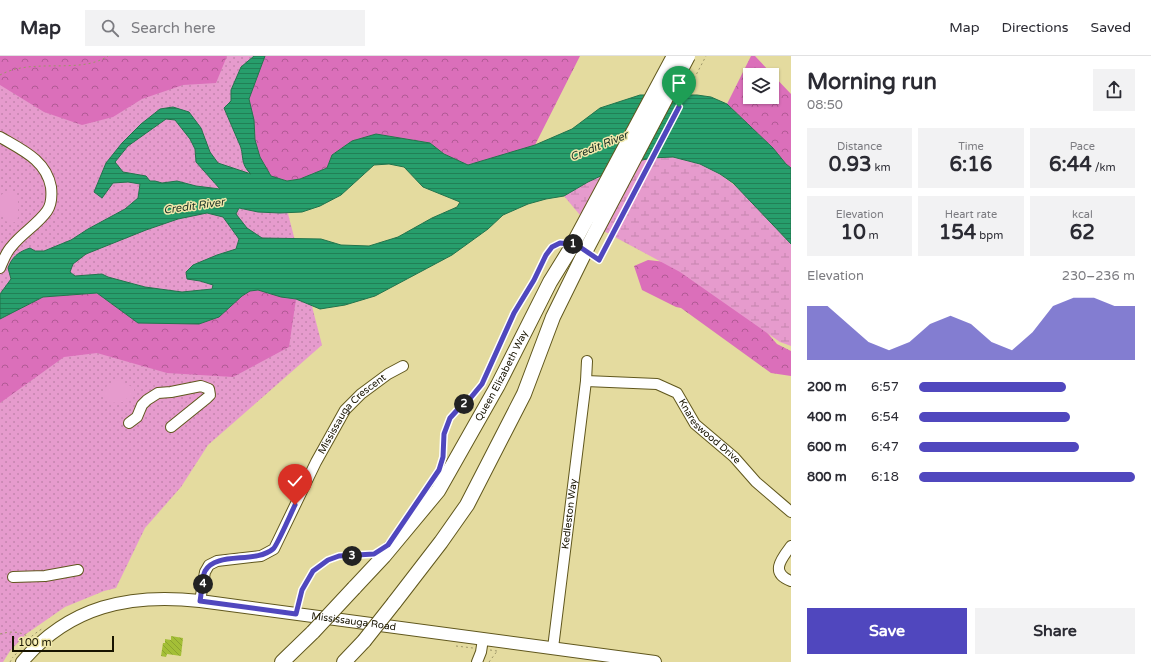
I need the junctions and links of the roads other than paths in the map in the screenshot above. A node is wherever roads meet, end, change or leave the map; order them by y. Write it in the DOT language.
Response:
graph roads {
  1 [pos="674,56"];
  2 [pos="688,56"];
  3 [pos="0,137"];
  4 [pos="579,250"];
  5 [pos="0,268"];
  6 [pos="587,361"];
  7 [pos="403,366"];
  8 [pos="586,381"];
  9 [pos="128,422"];
  10 [pos="171,427"];
  11 [pos="791,512"];
  12 [pos="791,546"];
  13 [pos="78,570"];
  14 [pos="13,577"];
  15 [pos="791,581"];
  16 [pos="200,601"];
  17 [pos="483,639"];
  18 [pos="554,648"];
  19 [pos="581,657"];
  20 [pos="22,662"];
  21 [pos="282,662"];
  22 [pos="344,662"];
  23 [pos="477,662"];
  24 [pos="655,662"];
  1 -- 4 [label="highway, Queen Elizabeth Way, bridge"];
  2 -- 4 [label="highway, Queen Elizabeth Way, bridge"];
  3 -- 5 [label="street"];
  4 -- 21 [label="highway, Queen Elizabeth Way, bridge"];
  4 -- 22 [label="highway, Queen Elizabeth Way, bridge"];
  6 -- 8 [label="street"];
  7 -- 16 [label="street, Mississauga Crescent"];
  8 -- 11 [label="street, Knareswood Drive"];
  8 -- 18 [label="street, Kedleston Way"];
  9 -- 10 [label="street"];
  12 -- 15 [label="street"];
  13 -- 14 [label="street"];
  16 -- 17 [label="main road, Mississauga Road"];
  16 -- 20 [label="main road, Mississauga Road"];
  17 -- 18 [label="main road, Mississauga Road"];
  17 -- 23 [label="street"];
  18 -- 19 [label="main road, Mississauga Road"];
  19 -- 24 [label="main road, Mississauga Road"];
}
